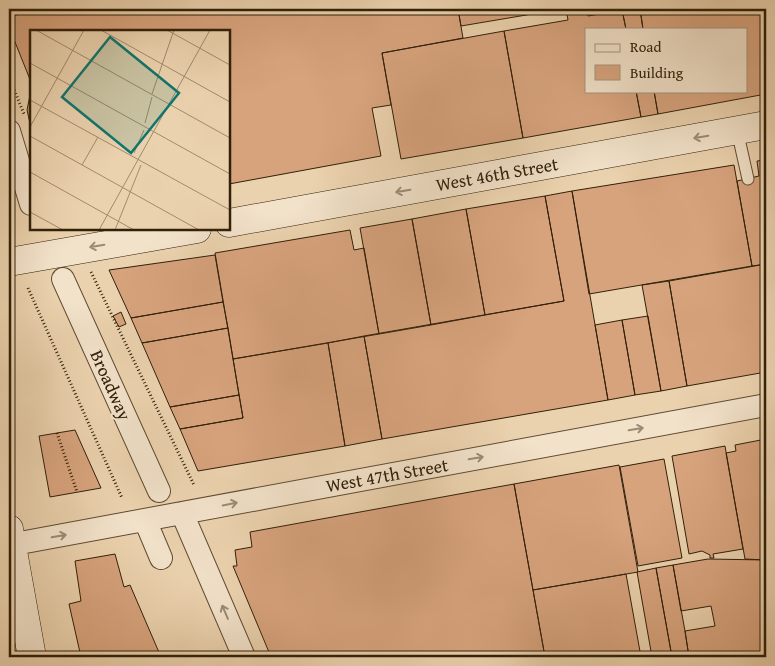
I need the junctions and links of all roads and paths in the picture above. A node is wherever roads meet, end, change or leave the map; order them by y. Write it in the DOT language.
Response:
graph roads {
  1 [pos="9,76"];
  2 [pos="766,125"];
  3 [pos="18,126"];
  4 [pos="737,130"];
  5 [pos="748,179"];
  6 [pos="30,198"];
  7 [pos="230,223"];
  8 [pos="191,230"];
  9 [pos="9,262"];
  10 [pos="91,271"];
  11 [pos="63,279"];
  12 [pos="28,288"];
  13 [pos="766,405"];
  14 [pos="57,433"];
  15 [pos="194,485"];
  16 [pos="159,491"];
  17 [pos="77,492"];
  18 [pos="122,498"];
  19 [pos="182,513"];
  20 [pos="145,520"];
  21 [pos="10,539"];
  22 [pos="161,558"];
  23 [pos="32,657"];
  24 [pos="244,657"];
  1 -- 3 [label="path"];
  2 -- 4 [label="main road, West 46th Street"];
  3 -- 6 [label="street"];
  4 -- 5 [label="lane"];
  4 -- 7 [label="main road, West 46th Street, one-way"];
  8 -- 9 [label="main road, one-way"];
  10 -- 15 [label="path"];
  11 -- 16 [label="street, Broadway"];
  12 -- 18 [label="path"];
  19 -- 13 [label="street, West 47th Street, one-way"];
  14 -- 17 [label="path"];
  19 -- 20 [label="street, West 47th Street"];
  24 -- 19 [label="street, one-way"];
  21 -- 20 [label="street, West 47th Street, one-way"];
  20 -- 22 [label="street"];
  21 -- 23 [label="main road"];
}
